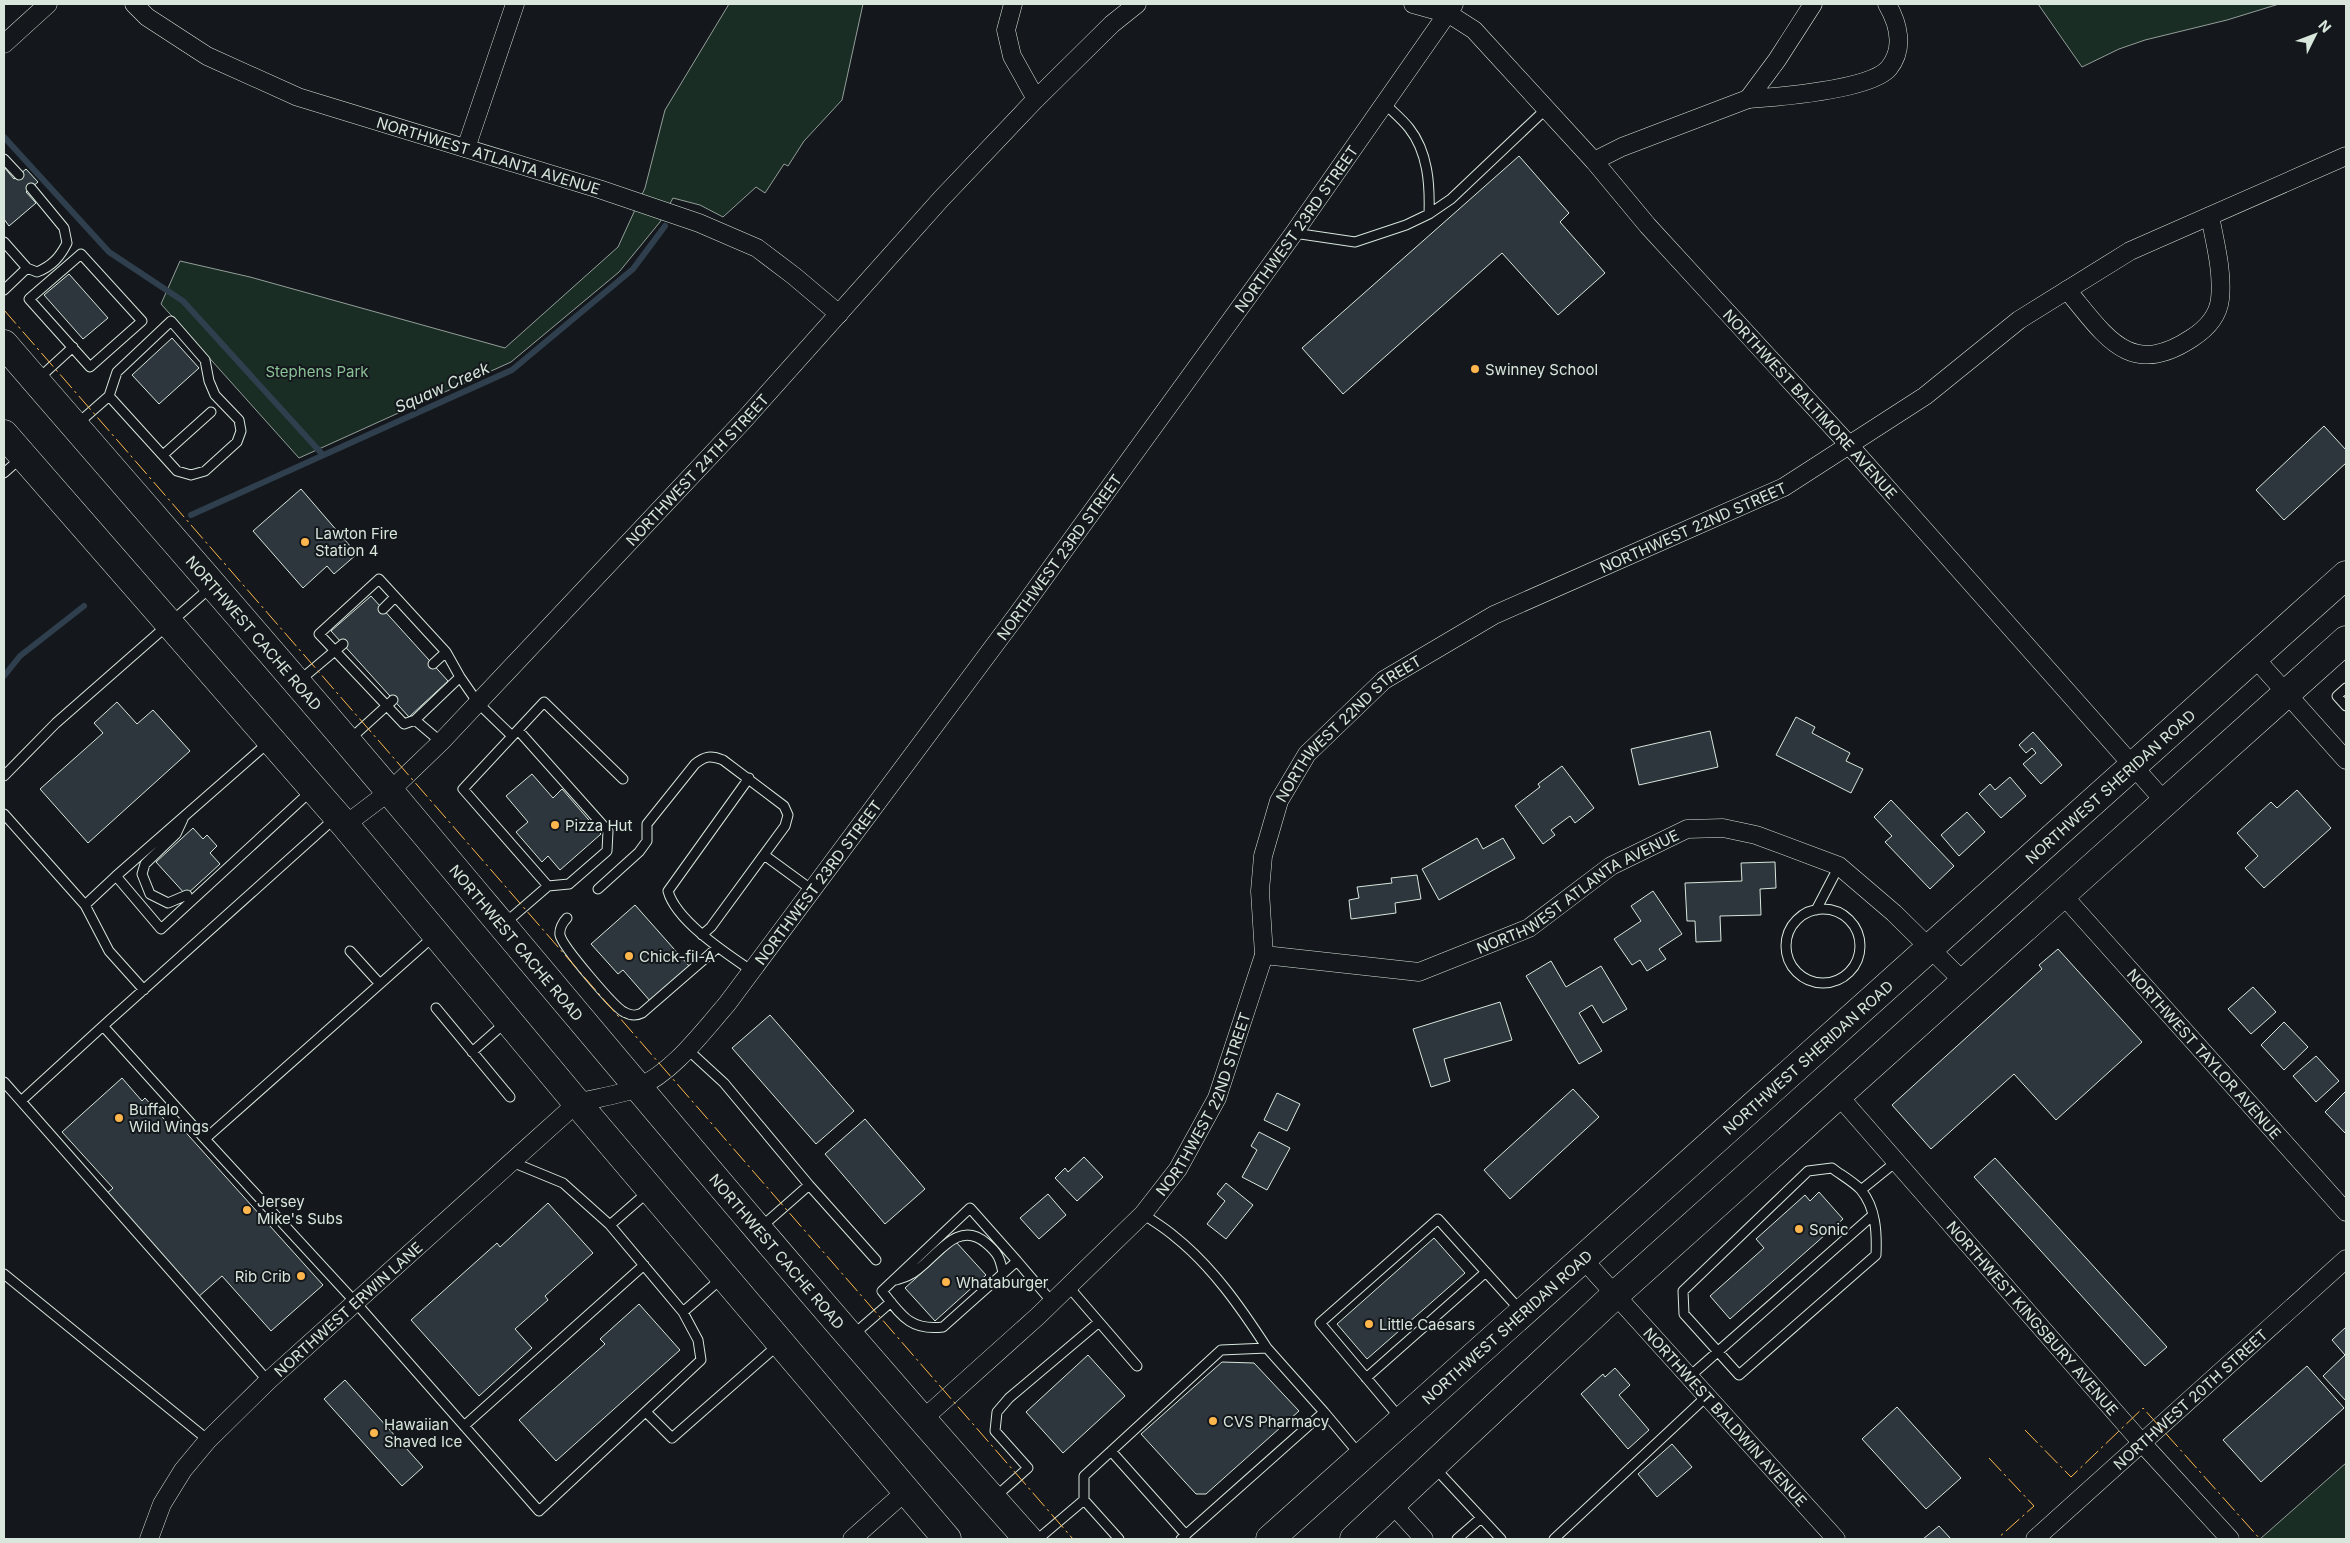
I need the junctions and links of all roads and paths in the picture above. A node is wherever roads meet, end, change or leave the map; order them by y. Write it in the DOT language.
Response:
graph roads {
  1 [pos="48,4"];
  2 [pos="134,4"];
  3 [pos="515,4"];
  4 [pos="1013,4"];
  5 [pos="1137,4"];
  6 [pos="1413,4"];
  7 [pos="1813,4"];
  8 [pos="1887,4"];
  9 [pos="1452,9"];
  10 [pos="4,44"];
  11 [pos="1036,99"];
  12 [pos="1748,99"];
  13 [pos="1384,103"];
  14 [pos="1546,109"];
  15 [pos="466,148"];
  16 [pos="2346,156"];
  17 [pos="4,159"];
  18 [pos="1594,160"];
  19 [pos="19,175"];
  20 [pos="31,188"];
  21 [pos="1428,214"];
  22 [pos="2210,216"];
  23 [pos="1294,233"];
  24 [pos="4,242"];
  25 [pos="28,268"];
  26 [pos="4,290"];
  27 [pos="2067,290"];
  28 [pos="839,314"];
  29 [pos="4,344"];
  30 [pos="73,346"];
  31 [pos="36,381"];
  32 [pos="109,396"];
  33 [pos="211,412"];
  34 [pos="75,426"];
  35 [pos="4,434"];
  36 [pos="1849,445"];
  37 [pos="163,455"];
  38 [pos="13,464"];
  39 [pos="2346,575"];
  40 [pos="213,585"];
  41 [pos="395,597"];
  42 [pos="383,609"];
  43 [pos="169,623"];
  44 [pos="342,644"];
  45 [pos="2340,649"];
  46 [pos="334,651"];
  47 [pos="446,652"];
  48 [pos="2254,658"];
  49 [pos="433,664"];
  50 [pos="460,677"];
  51 [pos="297,683"];
  52 [pos="2346,688"];
  53 [pos="2286,693"];
  54 [pos="394,700"];
  55 [pos="478,703"];
  56 [pos="2346,706"];
  57 [pos="386,707"];
  58 [pos="414,720"];
  59 [pos="515,733"];
  60 [pos="271,740"];
  61 [pos="347,742"];
  62 [pos="441,742"];
  63 [pos="2345,756"];
  64 [pos="2133,766"];
  65 [pos="4,776"];
  66 [pos="749,778"];
  67 [pos="623,779"];
  68 [pos="313,788"];
  69 [pos="390,791"];
  70 [pos="2165,802"];
  71 [pos="4,814"];
  72 [pos="184,816"];
  73 [pos="341,820"];
  74 [pos="764,855"];
  75 [pos="232,864"];
  76 [pos="220,865"];
  77 [pos="1838,866"];
  78 [pos="116,876"];
  79 [pos="548,886"];
  80 [pos="598,889"];
  81 [pos="812,890"];
  82 [pos="2062,894"];
  83 [pos="187,896"];
  84 [pos="85,905"];
  85 [pos="1816,910"];
  86 [pos="567,918"];
  87 [pos="502,926"];
  88 [pos="436,934"];
  89 [pos="702,935"];
  90 [pos="717,948"];
  91 [pos="1930,948"];
  92 [pos="350,951"];
  93 [pos="1264,956"];
  94 [pos="752,971"];
  95 [pos="1964,982"];
  96 [pos="380,984"];
  97 [pos="144,990"];
  98 [pos="436,1008"];
  99 [pos="508,1020"];
  100 [pos="103,1026"];
  101 [pos="687,1049"];
  102 [pos="472,1052"];
  103 [pos="4,1082"];
  104 [pos="637,1088"];
  105 [pos="1838,1095"];
  106 [pos="510,1097"];
  107 [pos="21,1101"];
  108 [pos="577,1103"];
  109 [pos="205,1139"];
  110 [pos="512,1162"];
  111 [pos="1897,1162"];
  112 [pos="809,1185"];
  113 [pos="651,1189"];
  114 [pos="1861,1190"];
  115 [pos="2346,1212"];
  116 [pos="1142,1214"];
  117 [pos="1873,1215"];
  118 [pos="610,1225"];
  119 [pos="758,1230"];
  120 [pos="1582,1258"];
  121 [pos="2346,1259"];
  122 [pos="876,1260"];
  123 [pos="1016,1261"];
  124 [pos="644,1265"];
  125 [pos="1486,1272"];
  126 [pos="1003,1273"];
  127 [pos="4,1274"];
  128 [pos="723,1277"];
  129 [pos="892,1281"];
  130 [pos="1068,1286"];
  131 [pos="1615,1295"];
  132 [pos="356,1302"];
  133 [pos="891,1302"];
  134 [pos="1052,1302"];
  135 [pos="683,1312"];
  136 [pos="1522,1312"];
  137 [pos="1099,1322"];
  138 [pos="851,1337"];
  139 [pos="780,1343"];
  140 [pos="1267,1348"];
  141 [pos="1718,1352"];
  142 [pos="1137,1366"];
  143 [pos="1689,1377"];
  144 [pos="1366,1378"];
  145 [pos="268,1381"];
  146 [pos="1707,1396"];
  147 [pos="646,1412"];
  148 [pos="1324,1412"];
  149 [pos="922,1420"];
  150 [pos="1402,1420"];
  151 [pos="464,1426"];
  152 [pos="208,1440"];
  153 [pos="2142,1443"];
  154 [pos="1111,1451"];
  155 [pos="1362,1456"];
  156 [pos="1434,1466"];
  157 [pos="905,1492"];
  158 [pos="992,1500"];
  159 [pos="1084,1500"];
  160 [pos="1393,1505"];
  161 [pos="1481,1518"];
  162 [pos="1183,1537"];
  163 [pos="149,1539"];
  164 [pos="852,1539"];
  165 [pos="947,1539"];
  166 [pos="1028,1539"];
  167 [pos="1038,1539"];
  168 [pos="1119,1539"];
  169 [pos="1270,1539"];
  170 [pos="1354,1539"];
  171 [pos="1424,1539"];
  172 [pos="1457,1539"];
  173 [pos="1501,1539"];
  174 [pos="1554,1539"];
  175 [pos="1836,1539"];
  176 [pos="2035,1539"];
  177 [pos="2230,1539"];
  1 -- 10 [label="street"];
  2 -- 15 [label="street, NORTHWEST ATLANTA AVENUE"];
  3 -- 15 [label="street"];
  4 -- 11 [label="street"];
  5 -- 11 [label="street, NORTHWEST 24TH STREET"];
  6 -- 9 [label="street"];
  7 -- 12 [label="street"];
  8 -- 12 [label="street"];
  9 -- 13 [label="street, NORTHWEST 23RD STREET"];
  9 -- 14 [label="street, NORTHWEST BALTIMORE AVENUE"];
  11 -- 28 [label="street, NORTHWEST 24TH STREET"];
  12 -- 18 [label="street"];
  13 -- 21 [label="lane"];
  13 -- 23 [label="street, NORTHWEST 23RD STREET"];
  14 -- 18 [label="street, NORTHWEST BALTIMORE AVENUE"];
  14 -- 21 [label="lane"];
  15 -- 28 [label="street, NORTHWEST ATLANTA AVENUE"];
  16 -- 22 [label="street, NORTHWEST 22ND STREET"];
  17 -- 19 [label="lane"];
  18 -- 36 [label="street, NORTHWEST BALTIMORE AVENUE"];
  20 -- 25 [label="lane"];
  21 -- 23 [label="lane"];
  22 -- 27 [label="street, NORTHWEST 22ND STREET"];
  22 -- 27 [label="street"];
  23 -- 81 [label="street, NORTHWEST 23RD STREET"];
  24 -- 25 [label="lane"];
  25 -- 26 [label="lane"];
  27 -- 36 [label="street, NORTHWEST 22ND STREET"];
  28 -- 55 [label="street, NORTHWEST 24TH STREET"];
  29 -- 31 [label="main road, NORTHWEST CACHE ROAD"];
  30 -- 30 [label="lane"];
  30 -- 31 [label="lane"];
  31 -- 34 [label="main road, NORTHWEST CACHE ROAD"];
  32 -- 34 [label="lane"];
  32 -- 37 [label="lane"];
  32 -- 37 [label="lane"];
  33 -- 37 [label="lane"];
  34 -- 40 [label="main road, NORTHWEST CACHE ROAD"];
  35 -- 38 [label="main road"];
  36 -- 64 [label="street, NORTHWEST BALTIMORE AVENUE"];
  36 -- 93 [label="street, NORTHWEST 22ND STREET"];
  38 -- 43 [label="main road"];
  39 -- 48 [label="main road, NORTHWEST SHERIDAN ROAD"];
  40 -- 43 [label="lane"];
  40 -- 51 [label="main road, NORTHWEST CACHE ROAD"];
  41 -- 42 [label="lane"];
  41 -- 46 [label="lane"];
  41 -- 47 [label="lane"];
  43 -- 60 [label="main road"];
  43 -- 65 [label="lane"];
  44 -- 46 [label="lane"];
  45 -- 53 [label="main road"];
  46 -- 51 [label="lane"];
  46 -- 57 [label="lane"];
  47 -- 49 [label="lane"];
  47 -- 50 [label="lane"];
  48 -- 53 [label="street"];
  48 -- 64 [label="main road, NORTHWEST SHERIDAN ROAD"];
  50 -- 55 [label="lane"];
  50 -- 58 [label="lane"];
  51 -- 61 [label="main road, NORTHWEST CACHE ROAD"];
  52 -- 56 [label="lane"];
  53 -- 63 [label="street"];
  53 -- 70 [label="main road"];
  54 -- 57 [label="lane"];
  55 -- 59 [label="lane"];
  55 -- 62 [label="street, NORTHWEST 24TH STREET"];
  57 -- 58 [label="lane"];
  57 -- 61 [label="lane"];
  58 -- 62 [label="lane"];
  59 -- 67 [label="lane"];
  59 -- 79 [label="lane"];
  59 -- 79 [label="lane"];
  60 -- 68 [label="main road"];
  60 -- 72 [label="lane"];
  61 -- 69 [label="main road, NORTHWEST CACHE ROAD"];
  62 -- 69 [label="street, NORTHWEST 24TH STREET"];
  64 -- 70 [label="street, NORTHWEST BALTIMORE AVENUE"];
  64 -- 91 [label="main road, NORTHWEST SHERIDAN ROAD"];
  66 -- 74 [label="lane"];
  66 -- 80 [label="lane"];
  66 -- 89 [label="lane"];
  68 -- 73 [label="main road"];
  68 -- 75 [label="lane"];
  69 -- 73 [label="street, NORTHWEST 24TH STREET"];
  69 -- 87 [label="main road, NORTHWEST CACHE ROAD"];
  70 -- 82 [label="main road"];
  71 -- 84 [label="lane"];
  72 -- 78 [label="lane"];
  72 -- 83 [label="lane"];
  73 -- 88 [label="main road"];
  73 -- 97 [label="lane"];
  74 -- 81 [label="lane"];
  74 -- 89 [label="lane"];
  75 -- 76 [label="lane"];
  75 -- 78 [label="lane"];
  77 -- 85 [label="lane"];
  77 -- 91 [label="street, NORTHWEST ATLANTA AVENUE"];
  77 -- 93 [label="street, NORTHWEST ATLANTA AVENUE"];
  78 -- 84 [label="lane"];
  79 -- 87 [label="lane"];
  81 -- 94 [label="street, NORTHWEST 23RD STREET"];
  82 -- 95 [label="main road"];
  82 -- 115 [label="street, NORTHWEST TAYLOR AVENUE"];
  84 -- 97 [label="lane"];
  85 -- 85 [label="lane"];
  86 -- 90 [label="lane"];
  87 -- 104 [label="main road, NORTHWEST CACHE ROAD"];
  88 -- 96 [label="lane"];
  88 -- 99 [label="main road"];
  89 -- 90 [label="lane"];
  90 -- 94 [label="lane"];
  91 -- 95 [label="street, NORTHWEST ATLANTA AVENUE"];
  91 -- 120 [label="main road, NORTHWEST SHERIDAN ROAD"];
  92 -- 96 [label="lane"];
  93 -- 116 [label="street, NORTHWEST 22ND STREET"];
  94 -- 101 [label="street, NORTHWEST 23RD STREET"];
  95 -- 105 [label="main road"];
  96 -- 109 [label="lane"];
  97 -- 100 [label="lane"];
  98 -- 102 [label="lane"];
  99 -- 102 [label="lane"];
  99 -- 108 [label="main road"];
  100 -- 107 [label="lane"];
  100 -- 109 [label="lane"];
  101 -- 104 [label="street, NORTHWEST 23RD STREET"];
  101 -- 112 [label="lane"];
  102 -- 106 [label="lane"];
  103 -- 107 [label="lane"];
  104 -- 108 [label="street, NORTHWEST 23RD STREET"];
  104 -- 119 [label="main road, NORTHWEST CACHE ROAD"];
  105 -- 111 [label="street, NORTHWEST KINGSBURY AVENUE"];
  105 -- 131 [label="main road"];
  107 -- 145 [label="lane"];
  108 -- 110 [label="street, NORTHWEST ERWIN LANE"];
  108 -- 113 [label="main road"];
  109 -- 132 [label="lane"];
  110 -- 118 [label="lane"];
  110 -- 132 [label="street, NORTHWEST ERWIN LANE"];
  111 -- 114 [label="lane"];
  111 -- 153 [label="street, NORTHWEST KINGSBURY AVENUE"];
  112 -- 119 [label="lane"];
  112 -- 122 [label="lane"];
  113 -- 118 [label="lane"];
  113 -- 128 [label="main road"];
  114 -- 117 [label="lane"];
  114 -- 141 [label="lane"];
  116 -- 130 [label="street, NORTHWEST 22ND STREET"];
  116 -- 140 [label="lane"];
  117 -- 141 [label="lane"];
  117 -- 141 [label="lane"];
  118 -- 124 [label="lane"];
  119 -- 138 [label="main road, NORTHWEST CACHE ROAD"];
  120 -- 131 [label="street, NORTHWEST BALDWIN AVENUE"];
  120 -- 136 [label="main road, NORTHWEST SHERIDAN ROAD"];
  121 -- 153 [label="street, NORTHWEST 20TH STREET"];
  123 -- 126 [label="lane"];
  123 -- 129 [label="lane"];
  123 -- 134 [label="lane"];
  124 -- 135 [label="lane"];
  124 -- 151 [label="lane"];
  125 -- 136 [label="lane"];
  125 -- 144 [label="lane"];
  125 -- 144 [label="lane"];
  126 -- 129 [label="lane"];
  126 -- 133 [label="lane"];
  127 -- 152 [label="lane"];
  128 -- 135 [label="lane"];
  128 -- 139 [label="main road"];
  129 -- 133 [label="lane"];
  130 -- 134 [label="street, NORTHWEST 22ND STREET"];
  130 -- 137 [label="lane"];
  131 -- 143 [label="street, NORTHWEST BALDWIN AVENUE"];
  131 -- 156 [label="main road"];
  132 -- 145 [label="street, NORTHWEST ERWIN LANE"];
  132 -- 151 [label="lane"];
  133 -- 138 [label="lane"];
  134 -- 149 [label="street, NORTHWEST 22ND STREET"];
  135 -- 147 [label="lane"];
  136 -- 150 [label="main road, NORTHWEST SHERIDAN ROAD"];
  137 -- 142 [label="lane"];
  137 -- 158 [label="lane"];
  138 -- 149 [label="main road, NORTHWEST CACHE ROAD"];
  139 -- 147 [label="lane"];
  139 -- 157 [label="main road"];
  140 -- 148 [label="lane"];
  140 -- 154 [label="lane"];
  141 -- 143 [label="lane"];
  143 -- 146 [label="street, NORTHWEST BALDWIN AVENUE"];
  144 -- 150 [label="lane"];
  145 -- 152 [label="street, NORTHWEST ERWIN LANE"];
  146 -- 174 [label="lane"];
  146 -- 175 [label="street, NORTHWEST BALDWIN AVENUE"];
  147 -- 151 [label="lane"];
  148 -- 155 [label="lane"];
  148 -- 162 [label="lane"];
  149 -- 158 [label="main road, NORTHWEST CACHE ROAD"];
  150 -- 155 [label="main road, NORTHWEST SHERIDAN ROAD"];
  152 -- 163 [label="street, NORTHWEST ERWIN LANE"];
  153 -- 176 [label="street, NORTHWEST 20TH STREET"];
  153 -- 177 [label="street, NORTHWEST KINGSBURY AVENUE"];
  154 -- 159 [label="lane"];
  154 -- 162 [label="lane"];
  155 -- 169 [label="main road, NORTHWEST SHERIDAN ROAD"];
  156 -- 160 [label="main road"];
  156 -- 161 [label="lane"];
  157 -- 164 [label="street"];
  157 -- 165 [label="main road"];
  158 -- 166 [label="main road, NORTHWEST CACHE ROAD"];
  159 -- 167 [label="lane"];
  159 -- 168 [label="lane"];
  160 -- 170 [label="main road"];
  160 -- 171 [label="street"];
  161 -- 172 [label="lane"];
  161 -- 173 [label="lane"];
}
